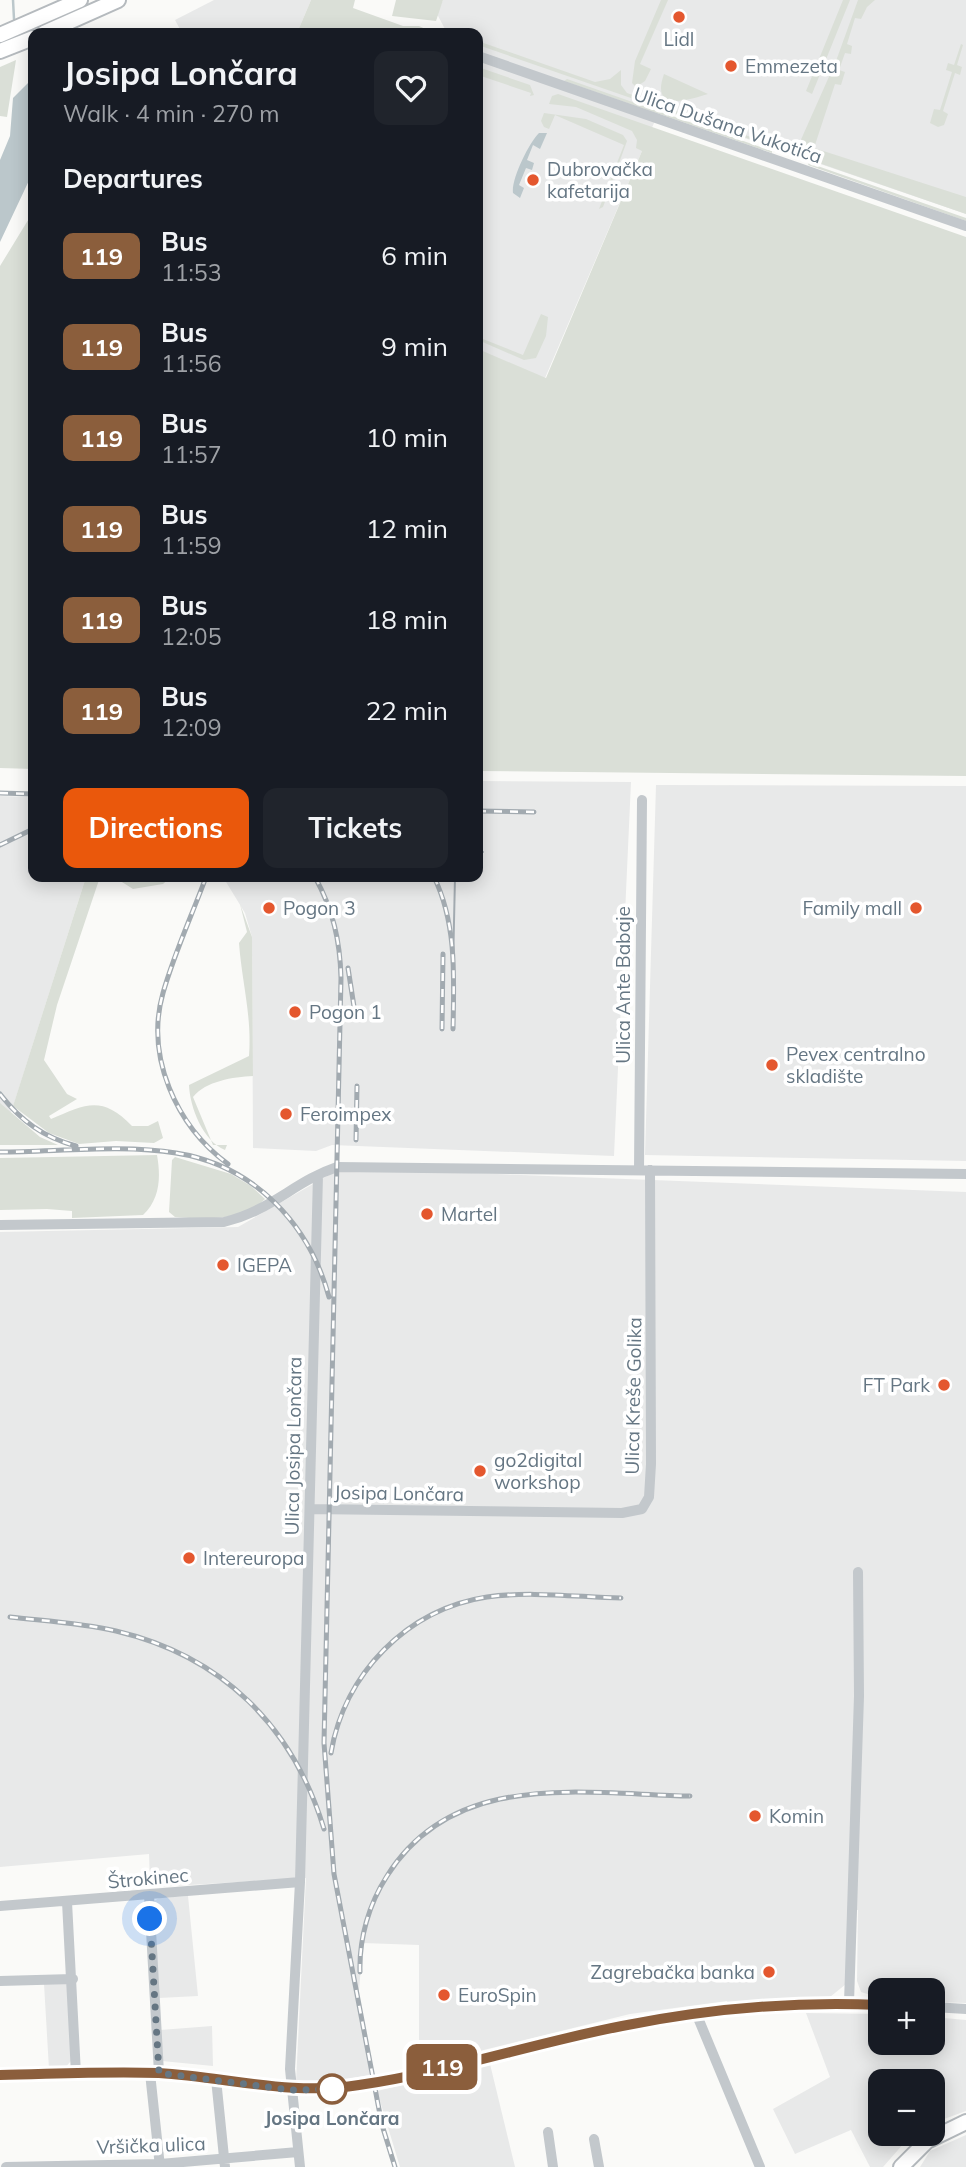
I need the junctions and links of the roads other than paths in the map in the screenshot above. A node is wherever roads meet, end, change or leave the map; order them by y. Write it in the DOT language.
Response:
graph roads {
  1 [pos="80,0"];
  2 [pos="118,0"];
  3 [pos="55,28"];
  4 [pos="6,32"];
  5 [pos="27,40"];
  6 [pos="0,51"];
  7 [pos="483,58"];
  8 [pos="966,226"];
  9 [pos="642,800"];
  10 [pos="645,1170"];
  11 [pos="966,1174"];
  12 [pos="318,1175"];
  13 [pos="0,1225"];
  14 [pos="310,1509"];
  15 [pos="489,1511"];
  16 [pos="858,1572"];
  17 [pos="300,1882"];
  18 [pos="149,1895"];
  19 [pos="67,1902"];
  20 [pos="0,1906"];
  21 [pos="72,1979"];
  22 [pos="0,1981"];
  23 [pos="849,2003"];
  24 [pos="868,2004"];
  25 [pos="945,2008"];
  26 [pos="966,2009"];
  27 [pos="696,2013"];
  28 [pos="154,2073"];
  29 [pos="76,2074"];
  30 [pos="0,2075"];
  31 [pos="216,2079"];
  32 [pos="291,2090"];
  33 [pos="966,2122"];
  34 [pos="548,2132"];
  35 [pos="594,2139"];
  36 [pos="298,2152"];
  37 [pos="225,2163"];
  38 [pos="160,2165"];
  39 [pos="96,2166"];
  40 [pos="6,2167"];
  41 [pos="32,2167"];
  42 [pos="300,2167"];
  43 [pos="553,2167"];
  44 [pos="599,2167"];
  45 [pos="760,2167"];
  46 [pos="901,2167"];
  1 -- 4 [label="main road"];
  2 -- 3 [label="main road"];
  5 -- 6 [label="main road"];
  7 -- 8 [label="street, Ulica Dušana Vukotića"];
  9 -- 10 [label="street, Ulica Ante Babaje"];
  10 -- 11 [label="street"];
  10 -- 12 [label="street"];
  10 -- 15 [label="street, Ulica Kreše Golika"];
  12 -- 13 [label="street"];
  12 -- 14 [label="street, Ulica Josipa Lončara"];
  14 -- 15 [label="street, Josipa Lončara"];
  14 -- 17 [label="street, Ulica Josipa Lončara"];
  16 -- 23 [label="street"];
  17 -- 18 [label="street, Štrokinec"];
  17 -- 32 [label="street, Ulica Josipa Lončara"];
  18 -- 19 [label="street, Štrokinec"];
  18 -- 28 [label="street"];
  19 -- 20 [label="street, Štrokinec"];
  19 -- 21 [label="street"];
  21 -- 22 [label="street"];
  21 -- 29 [label="street"];
  23 -- 24 [label="street"];
  23 -- 27 [label="street"];
  25 -- 26 [label="street"];
  27 -- 32 [label="street"];
  27 -- 45 [label="street"];
  28 -- 29 [label="street"];
  28 -- 31 [label="street"];
  28 -- 38 [label="street"];
  29 -- 30 [label="street"];
  31 -- 32 [label="street"];
  31 -- 37 [label="street"];
  32 -- 36 [label="street, Ulica Josipa Lončara"];
  33 -- 46 [label="main road"];
  34 -- 43 [label="street"];
  35 -- 44 [label="street"];
  36 -- 37 [label="street, Vršička ulica"];
  36 -- 42 [label="street, Ulica Josipa Lončara"];
  37 -- 38 [label="street, Vršička ulica"];
  38 -- 39 [label="street, Vršička ulica"];
  39 -- 41 [label="street, Vršička ulica"];
  40 -- 41 [label="street, Vršička ulica"];
}
